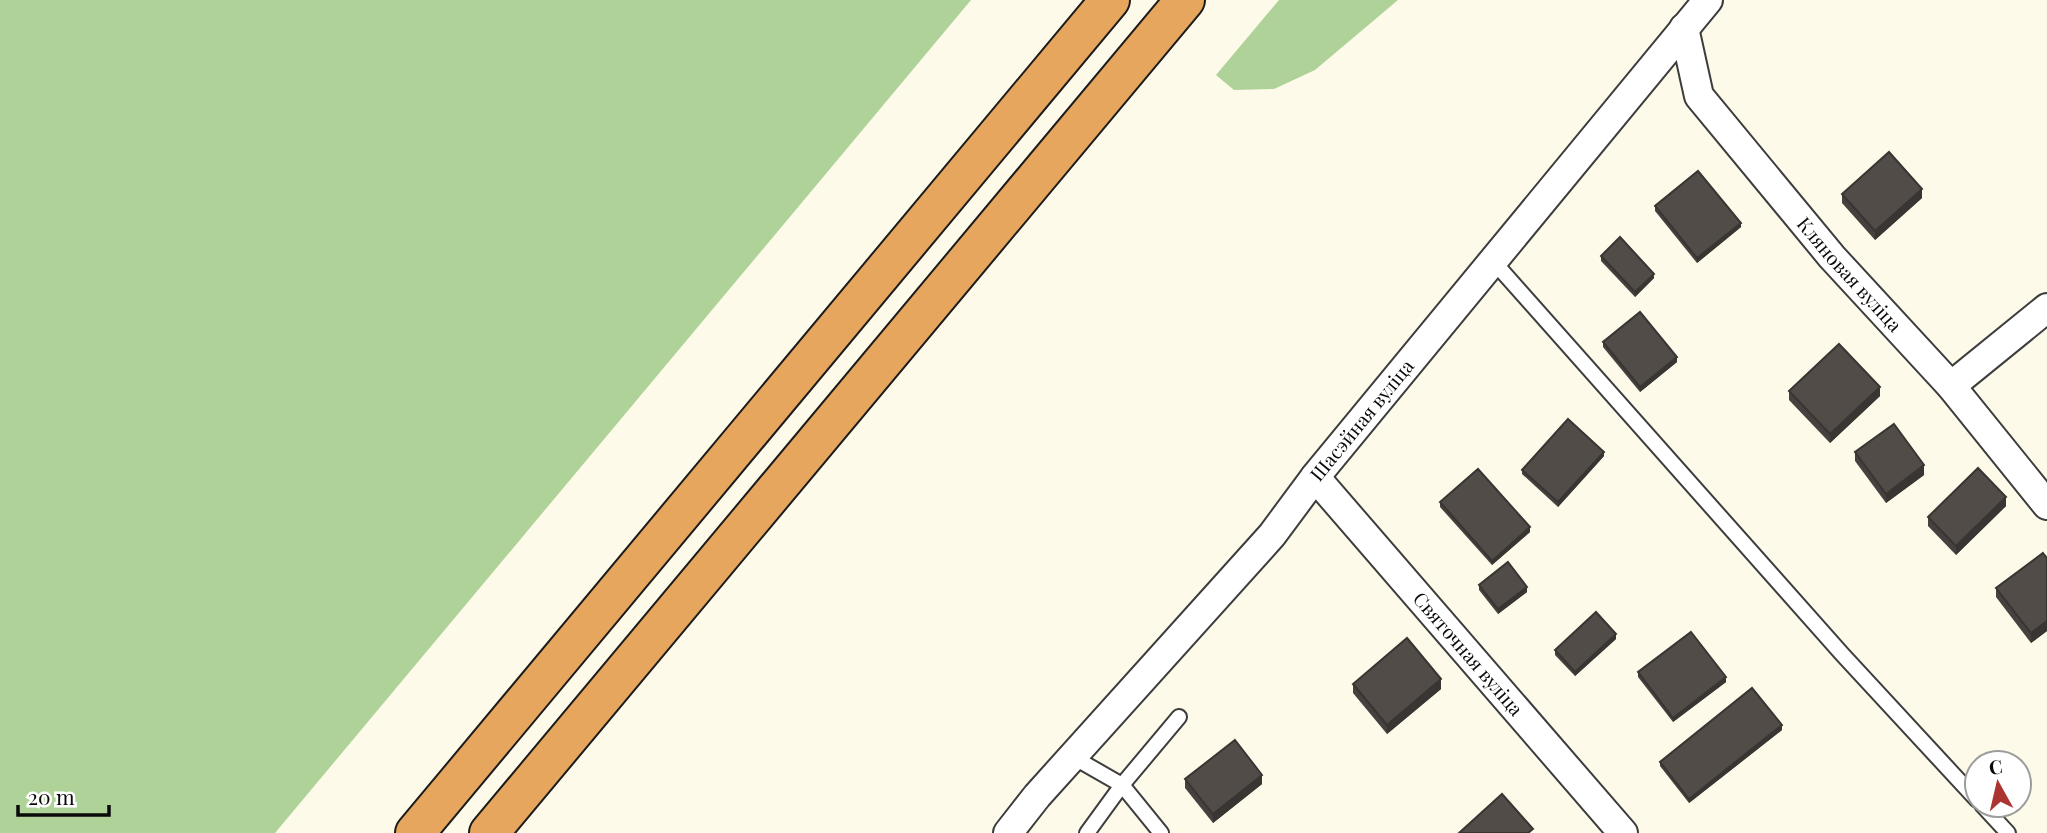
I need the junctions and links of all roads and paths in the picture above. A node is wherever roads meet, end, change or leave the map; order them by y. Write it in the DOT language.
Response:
graph roads {
  1 [pos="1110,0"];
  2 [pos="1185,0"];
  3 [pos="1708,0"];
  4 [pos="1684,28"];
  5 [pos="1494,262"];
  6 [pos="2047,308"];
  7 [pos="1951,386"];
  8 [pos="1315,477"];
  9 [pos="2047,505"];
  10 [pos="1179,717"];
  11 [pos="1073,757"];
  12 [pos="1122,785"];
  13 [pos="1963,785"];
  14 [pos="1995,819"];
  15 [pos="415,833"];
  16 [pos="489,833"];
  17 [pos="1008,833"];
  18 [pos="1087,833"];
  19 [pos="1161,833"];
  20 [pos="1623,833"];
  21 [pos="2008,833"];
  1 -- 15 [label="highway"];
  2 -- 16 [label="highway"];
  3 -- 4 [label="street, Шасэйная вуліца"];
  4 -- 5 [label="street, Шасэйная вуліца"];
  4 -- 7 [label="street, Кляновая вуліца"];
  5 -- 8 [label="street, Шасэйная вуліца"];
  5 -- 13 [label="lane"];
  6 -- 7 [label="street"];
  7 -- 9 [label="street, Кляновая вуліца"];
  8 -- 11 [label="street, Шасэйная вуліца"];
  8 -- 20 [label="street, Святочная вуліца"];
  10 -- 12 [label="lane"];
  11 -- 12 [label="lane"];
  11 -- 17 [label="street, Шасэйная вуліца"];
  12 -- 18 [label="lane"];
  12 -- 19 [label="lane"];
  14 -- 21 [label="lane"];
}
